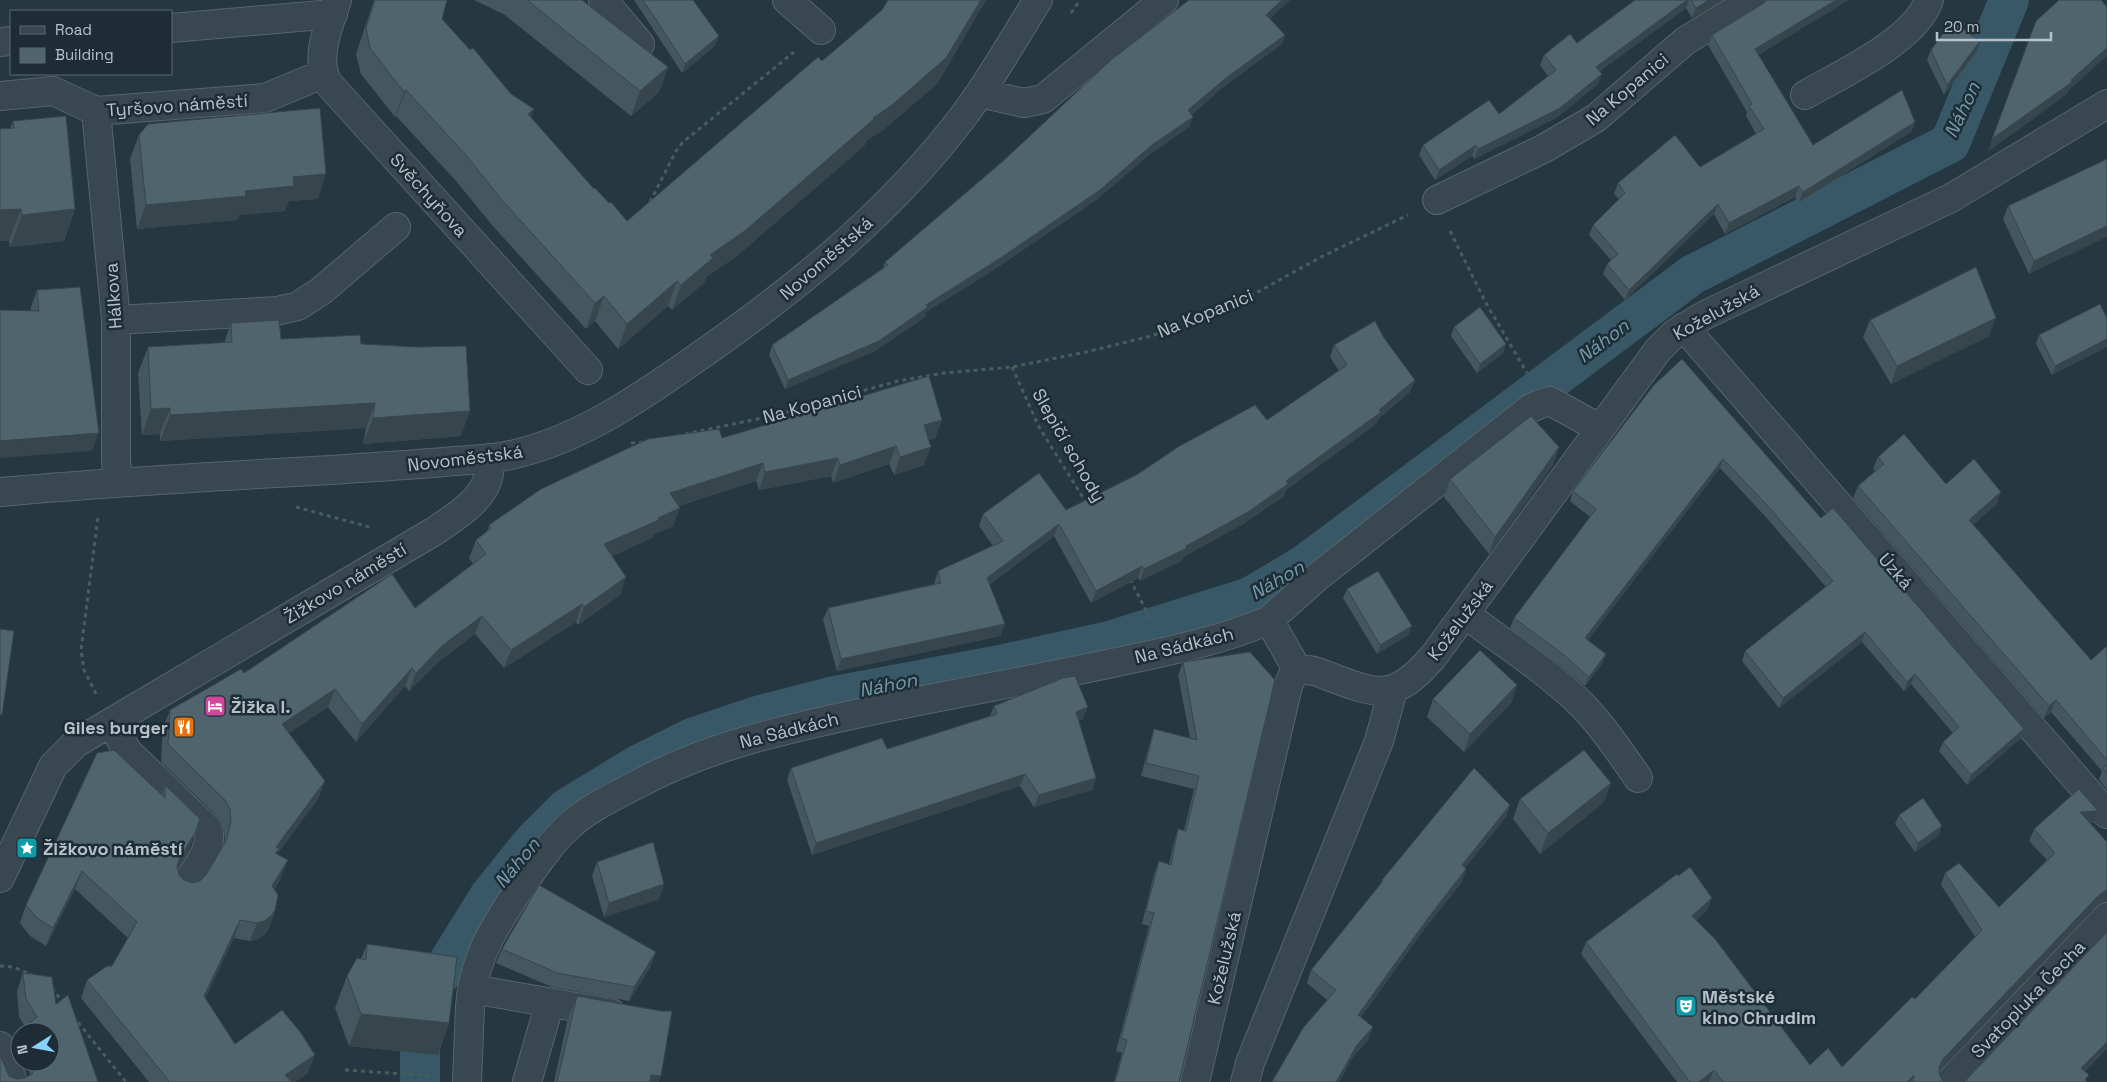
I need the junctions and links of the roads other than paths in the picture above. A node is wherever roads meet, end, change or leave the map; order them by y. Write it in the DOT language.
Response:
graph roads {
  1 [pos="604,0"];
  2 [pos="787,0"];
  3 [pos="1038,0"];
  4 [pos="1164,0"];
  5 [pos="1752,0"];
  6 [pos="1929,0"];
  7 [pos="335,7"];
  8 [pos="172,28"];
  9 [pos="821,30"];
  10 [pos="640,44"];
  11 [pos="323,74"];
  12 [pos="980,93"];
  13 [pos="1805,95"];
  14 [pos="0,96"];
  15 [pos="2107,104"];
  16 [pos="96,111"];
  17 [pos="1437,200"];
  18 [pos="396,227"];
  19 [pos="116,320"];
  20 [pos="1684,327"];
  21 [pos="588,370"];
  22 [pos="1600,428"];
  23 [pos="489,458"];
  24 [pos="118,482"];
  25 [pos="0,492"];
  26 [pos="1465,614"];
  27 [pos="1269,620"];
  28 [pos="1298,671"];
  29 [pos="1393,690"];
  30 [pos="111,723"];
  31 [pos="1638,778"];
  32 [pos="2107,814"];
  33 [pos="0,878"];
  34 [pos="186,885"];
  35 [pos="2107,916"];
  36 [pos="472,989"];
  37 [pos="550,1002"];
  38 [pos="635,1018"];
  39 [pos="467,1082"];
  40 [pos="527,1082"];
  41 [pos="1195,1082"];
  42 [pos="1245,1082"];
  43 [pos="1950,1082"];
  1 -- 10 [label="street"];
  2 -- 9 [label="street"];
  3 -- 12 [label="street, Novoměstská"];
  4 -- 12 [label="street"];
  5 -- 17 [label="street, Na Kopanici"];
  6 -- 13 [label="street"];
  7 -- 8 [label="street"];
  7 -- 11 [label="street"];
  11 -- 16 [label="street, Tyršovo náměstí"];
  11 -- 21 [label="street, Svěchyňova"];
  12 -- 23 [label="street, Novoměstská"];
  14 -- 16 [label="street, Tyršovo náměstí"];
  15 -- 20 [label="street, Koželužská"];
  16 -- 19 [label="street, Hálkova"];
  18 -- 19 [label="street"];
  19 -- 24 [label="street, Hálkova"];
  20 -- 22 [label="street, Koželužská"];
  20 -- 32 [label="street, Úzká"];
  22 -- 26 [label="street, Koželužská"];
  22 -- 27 [label="street, Na Sádkách"];
  23 -- 24 [label="street, Novoměstská"];
  23 -- 30 [label="street, Žižkovo náměstí"];
  24 -- 25 [label="street, Novoměstská"];
  26 -- 29 [label="street, Koželužská"];
  26 -- 31 [label="street"];
  27 -- 28 [label="street"];
  27 -- 36 [label="street, Na Sádkách"];
  28 -- 29 [label="street"];
  28 -- 41 [label="street, Koželužská"];
  29 -- 42 [label="street"];
  30 -- 33 [label="street, Žižkovo náměstí"];
  30 -- 34 [label="street"];
  35 -- 43 [label="street, Svatopluka Čecha"];
  36 -- 37 [label="street"];
  36 -- 39 [label="street, Na Sádkách"];
  37 -- 38 [label="street"];
  37 -- 40 [label="street"];
}
